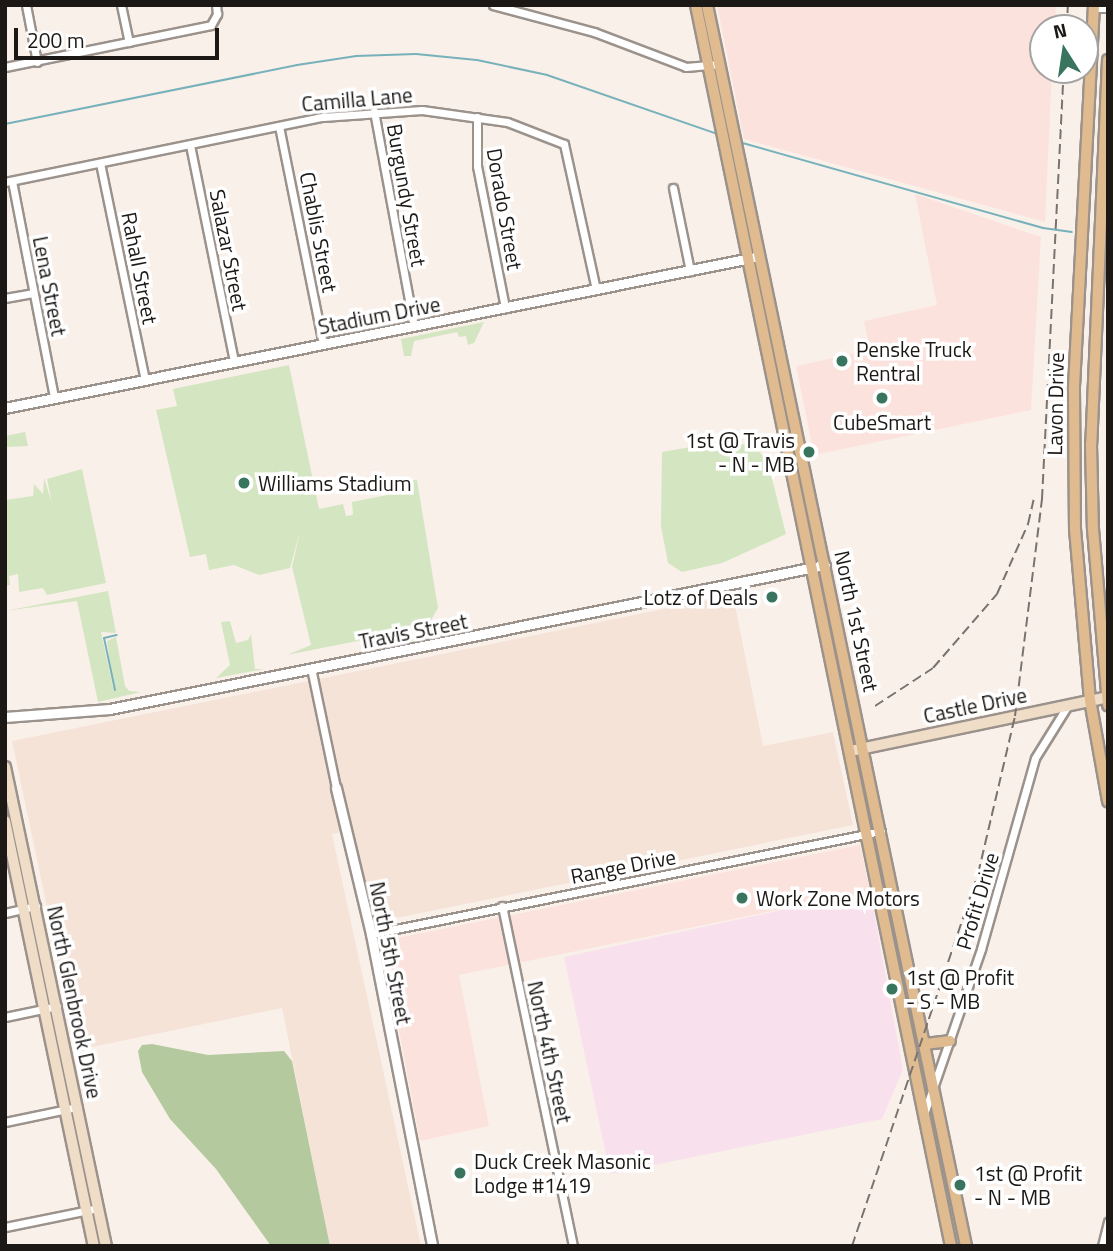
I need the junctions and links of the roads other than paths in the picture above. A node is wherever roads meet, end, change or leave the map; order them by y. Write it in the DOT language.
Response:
graph roads {
  1 [pos="26,5"];
  2 [pos="121,5"];
  3 [pos="216,5"];
  4 [pos="495,5"];
  5 [pos="696,5"];
  6 [pos="707,5"];
  7 [pos="1094,6"];
  8 [pos="1108,7"];
  9 [pos="129,42"];
  10 [pos="1108,60"];
  11 [pos="37,62"];
  12 [pos="720,64"];
  13 [pos="708,66"];
  14 [pos="5,68"];
  15 [pos="374,111"];
  16 [pos="477,117"];
  17 [pos="279,126"];
  18 [pos="190,145"];
  19 [pos="724,148"];
  20 [pos="100,163"];
  21 [pos="9,182"];
  22 [pos="673,188"];
  23 [pos="749,201"];
  24 [pos="760,256"];
  25 [pos="747,258"];
  26 [pos="690,271"];
  27 [pos="596,289"];
  28 [pos="33,293"];
  29 [pos="5,298"];
  30 [pos="505,308"];
  31 [pos="414,326"];
  32 [pos="323,344"];
  33 [pos="234,362"];
  34 [pos="1093,369"];
  35 [pos="1074,371"];
  36 [pos="145,380"];
  37 [pos="54,398"];
  38 [pos="5,408"];
  39 [pos="1074,441"];
  40 [pos="805,470"];
  41 [pos="790,473"];
  42 [pos="1092,498"];
  43 [pos="825,565"];
  44 [pos="812,568"];
  45 [pos="830,589"];
  46 [pos="817,592"];
  47 [pos="311,668"];
  48 [pos="1107,699"];
  49 [pos="1090,700"];
  50 [pos="1068,705"];
  51 [pos="5,717"];
  52 [pos="865,748"];
  53 [pos="850,751"];
  54 [pos="5,767"];
  55 [pos="337,788"];
  56 [pos="1108,801"];
  57 [pos="10,805"];
  58 [pos="5,821"];
  59 [pos="882,831"];
  60 [pos="867,835"];
  61 [pos="36,906"];
  62 [pos="502,906"];
  63 [pos="24,909"];
  64 [pos="5,913"];
  65 [pos="371,934"];
  66 [pos="909,968"];
  67 [pos="895,971"];
  68 [pos="57,1006"];
  69 [pos="44,1009"];
  70 [pos="5,1017"];
  71 [pos="950,1041"];
  72 [pos="925,1044"];
  73 [pos="934,1086"];
  74 [pos="77,1108"];
  75 [pos="65,1110"];
  76 [pos="925,1112"];
  77 [pos="5,1122"];
  78 [pos="98,1208"];
  79 [pos="86,1210"];
  80 [pos="1108,1222"];
  81 [pos="5,1227"];
  82 [pos="94,1246"];
  83 [pos="106,1246"];
  84 [pos="432,1246"];
  85 [pos="573,1246"];
  86 [pos="951,1246"];
  87 [pos="966,1246"];
  88 [pos="1101,1246"];
  1 -- 11 [label="street"];
  2 -- 9 [label="street"];
  3 -- 9 [label="street"];
  4 -- 13 [label="street"];
  5 -- 13 [label="main road, North 1st Street"];
  6 -- 12 [label="main road, North 1st Street"];
  7 -- 8 [label="street"];
  7 -- 35 [label="main road, Lavon Drive"];
  9 -- 11 [label="street"];
  10 -- 34 [label="main road, Lavon Drive"];
  11 -- 14 [label="street"];
  12 -- 13 [label="street"];
  12 -- 23 [label="main road, North 1st Street"];
  13 -- 19 [label="main road, North 1st Street"];
  15 -- 16 [label="street, Camilla Lane"];
  15 -- 17 [label="street, Camilla Lane"];
  15 -- 31 [label="street, Burgundy Street"];
  16 -- 27 [label="street, Camilla Lane"];
  16 -- 30 [label="street, Dorado Street"];
  17 -- 18 [label="street, Camilla Lane"];
  17 -- 32 [label="street, Chablis Street"];
  18 -- 20 [label="street, Camilla Lane"];
  18 -- 33 [label="street, Salazar Street"];
  19 -- 23 [label="main road"];
  19 -- 25 [label="main road, North 1st Street"];
  20 -- 21 [label="street, Camilla Lane"];
  20 -- 36 [label="street, Rahall Street"];
  21 -- 28 [label="street, Lena Street"];
  22 -- 26 [label="street"];
  23 -- 24 [label="main road, North 1st Street"];
  24 -- 25 [label="street, Stadium Drive"];
  24 -- 40 [label="main road, North 1st Street"];
  25 -- 26 [label="street, Stadium Drive"];
  25 -- 41 [label="main road, North 1st Street"];
  26 -- 27 [label="street, Stadium Drive"];
  27 -- 30 [label="street, Stadium Drive"];
  28 -- 29 [label="street"];
  28 -- 37 [label="street, Lena Street"];
  30 -- 31 [label="street, Stadium Drive"];
  31 -- 32 [label="street, Stadium Drive"];
  32 -- 33 [label="street, Stadium Drive"];
  33 -- 36 [label="street, Stadium Drive"];
  34 -- 35 [label="main road"];
  34 -- 42 [label="main road, Lavon Drive"];
  35 -- 39 [label="main road, Lavon Drive"];
  36 -- 37 [label="street, Stadium Drive"];
  37 -- 38 [label="street, Stadium Drive"];
  39 -- 42 [label="main road"];
  39 -- 49 [label="main road, Lavon Drive"];
  40 -- 41 [label="main road"];
  40 -- 43 [label="main road, North 1st Street"];
  41 -- 44 [label="main road, North 1st Street"];
  42 -- 48 [label="main road, Lavon Drive"];
  43 -- 44 [label="street, Travis Street"];
  43 -- 45 [label="main road, North 1st Street"];
  44 -- 46 [label="main road, North 1st Street"];
  44 -- 47 [label="street, Travis Street"];
  45 -- 46 [label="main road"];
  45 -- 52 [label="main road, North 1st Street"];
  46 -- 53 [label="main road, North 1st Street"];
  47 -- 51 [label="street, Travis Street"];
  47 -- 55 [label="street, North 5th Street"];
  48 -- 49 [label="main road, Castle Drive"];
  49 -- 50 [label="main road, Castle Drive"];
  49 -- 56 [label="main road, Lavon Drive"];
  50 -- 52 [label="main road, Castle Drive"];
  50 -- 71 [label="street, Profit Drive"];
  52 -- 53 [label="main road, Castle Drive"];
  52 -- 59 [label="main road, North 1st Street"];
  53 -- 60 [label="main road, North 1st Street"];
  54 -- 57 [label="main road, North Glenbrook Drive"];
  55 -- 65 [label="street, North 5th Street"];
  57 -- 61 [label="main road, North Glenbrook Drive"];
  58 -- 63 [label="main road, North Glenbrook Drive"];
  59 -- 60 [label="street, Range Drive"];
  59 -- 66 [label="main road, North 1st Street"];
  60 -- 62 [label="street, Range Drive"];
  60 -- 67 [label="main road, North 1st Street"];
  61 -- 63 [label="street"];
  61 -- 68 [label="main road, North Glenbrook Drive"];
  62 -- 65 [label="street, Range Drive"];
  62 -- 85 [label="street, North 4th Street"];
  63 -- 64 [label="street"];
  63 -- 69 [label="main road, North Glenbrook Drive"];
  65 -- 84 [label="street, North 5th Street"];
  66 -- 67 [label="main road"];
  66 -- 72 [label="main road, North 1st Street"];
  67 -- 76 [label="main road, North 1st Street"];
  68 -- 69 [label="street"];
  68 -- 74 [label="main road, North Glenbrook Drive"];
  69 -- 70 [label="street"];
  69 -- 75 [label="main road, North Glenbrook Drive"];
  71 -- 72 [label="main road"];
  71 -- 73 [label="street, Profit Drive"];
  72 -- 73 [label="main road, North 1st Street"];
  73 -- 76 [label="street, Profit Drive"];
  73 -- 87 [label="main road, North 1st Street"];
  74 -- 75 [label="street"];
  74 -- 78 [label="main road, North Glenbrook Drive"];
  75 -- 77 [label="street"];
  75 -- 79 [label="main road, North Glenbrook Drive"];
  76 -- 86 [label="main road, North 1st Street"];
  78 -- 79 [label="street"];
  78 -- 83 [label="main road, North Glenbrook Drive"];
  79 -- 81 [label="street"];
  79 -- 82 [label="main road, North Glenbrook Drive"];
  80 -- 88 [label="street"];
}
